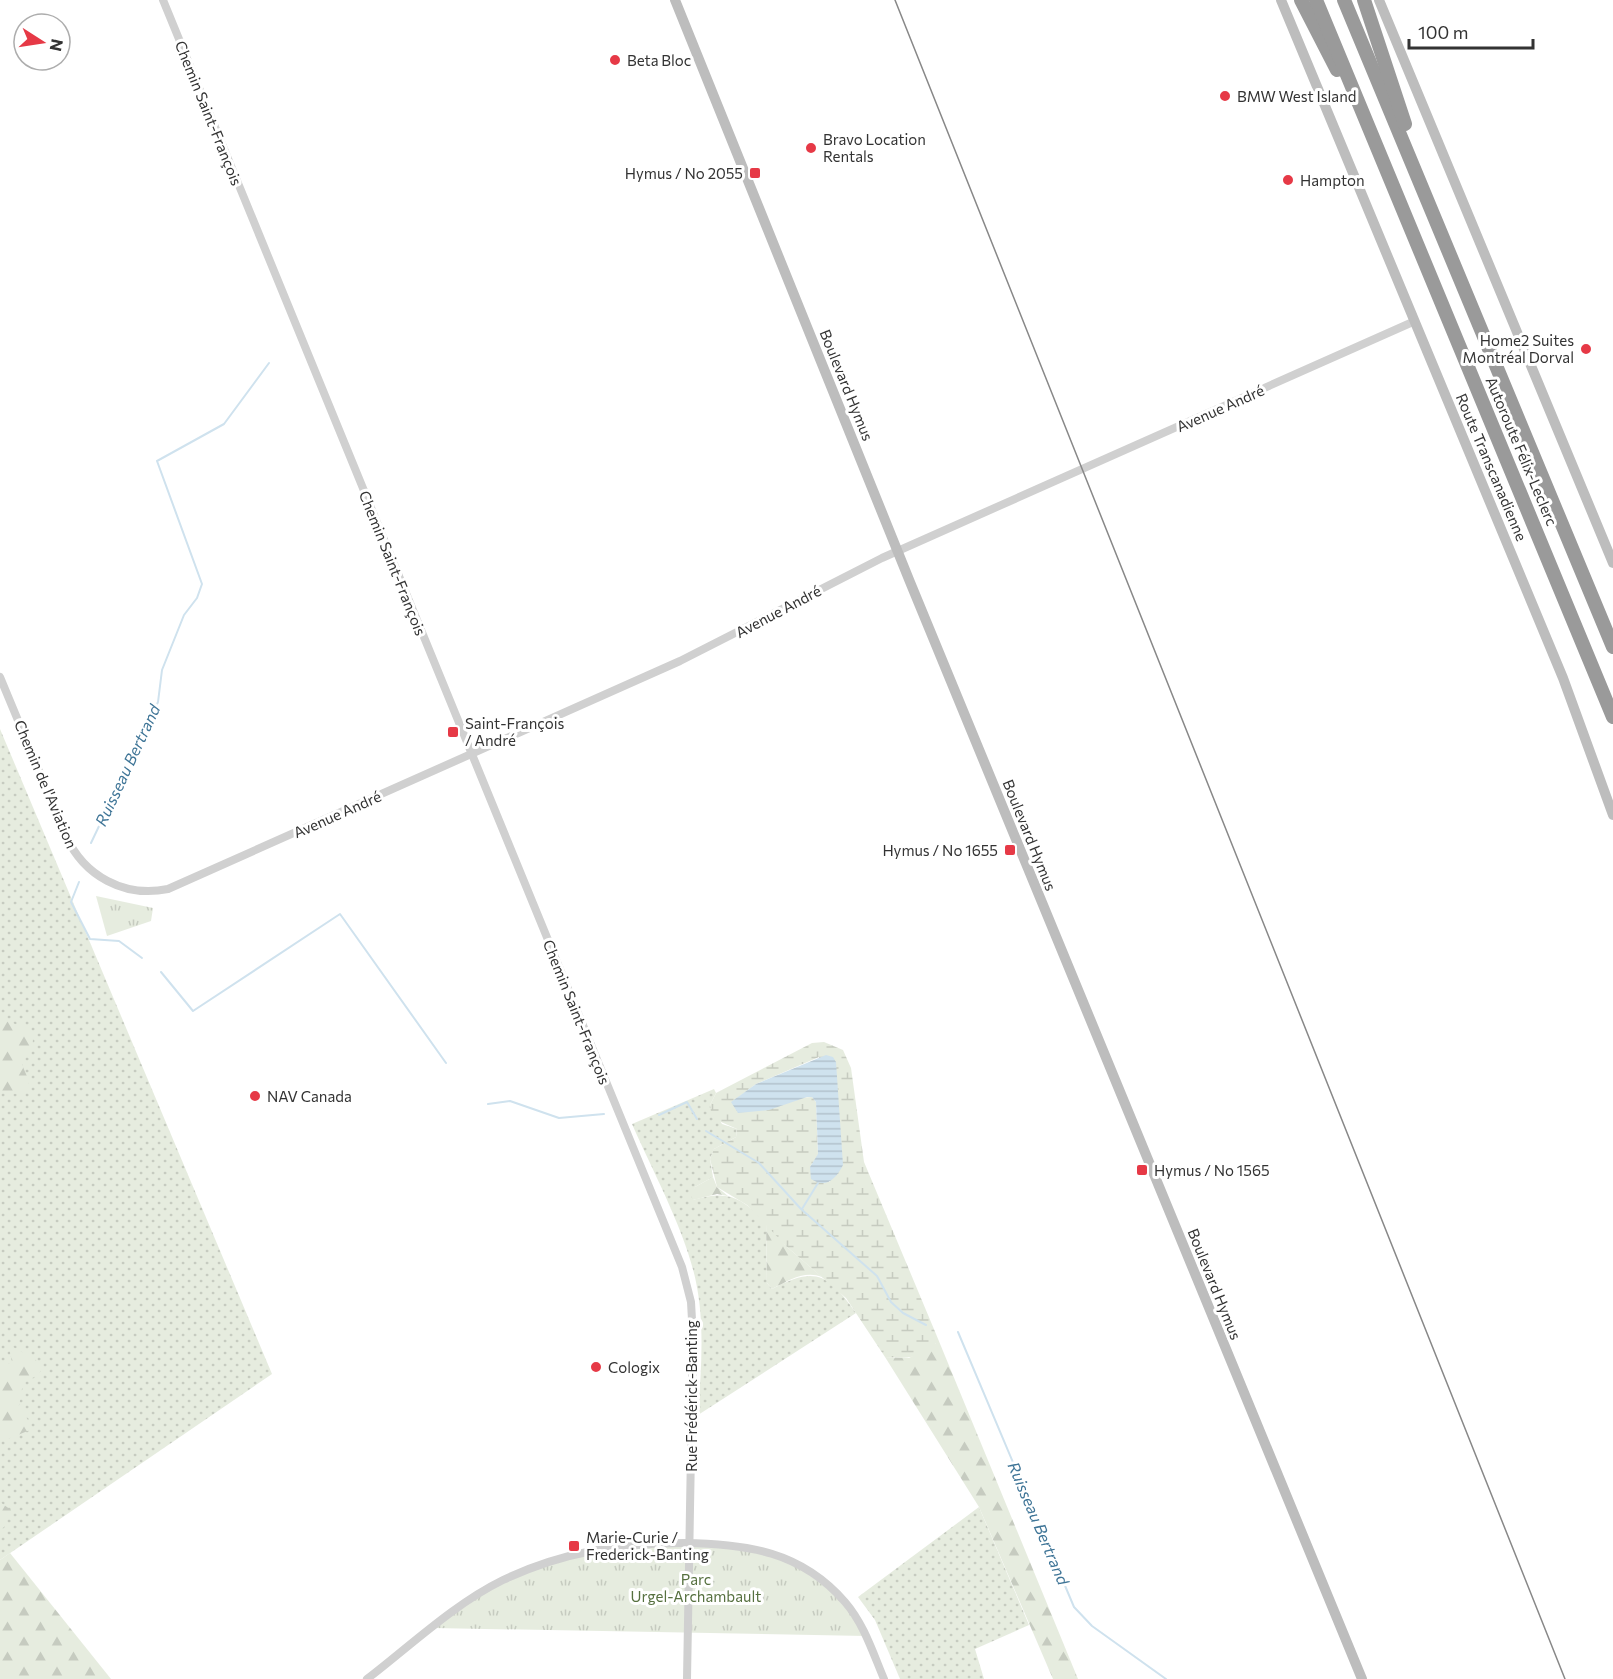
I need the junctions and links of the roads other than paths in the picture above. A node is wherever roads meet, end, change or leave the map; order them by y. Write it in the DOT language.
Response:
graph roads {
  1 [pos="163,0"];
  2 [pos="675,0"];
  3 [pos="1281,0"];
  4 [pos="1301,0"];
  5 [pos="1316,0"];
  6 [pos="1344,0"];
  7 [pos="1364,0"];
  8 [pos="1379,0"];
  9 [pos="1382,157"];
  10 [pos="1435,217"];
  11 [pos="1415,321"];
  12 [pos="898,551"];
  13 [pos="1613,563"];
  14 [pos="1613,647"];
  15 [pos="0,677"];
  16 [pos="1613,717"];
  17 [pos="471,755"];
  18 [pos="1613,815"];
  19 [pos="139,891"];
  20 [pos="623,1125"];
  21 [pos="689,1543"];
  22 [pos="367,1679"];
  23 [pos="687,1679"];
  24 [pos="884,1679"];
  25 [pos="1362,1679"];
  1 -- 17 [label="street, Chemin Saint-François"];
  2 -- 12 [label="street, Boulevard Hymus"];
  3 -- 11 [label="street, Route Transcanadienne"];
  4 -- 9 [label="highway"];
  5 -- 9 [label="highway, Autoroute Félix-Leclerc"];
  6 -- 10 [label="highway, Autoroute Félix-Leclerc"];
  7 -- 10 [label="highway"];
  8 -- 13 [label="street"];
  9 -- 16 [label="highway, Autoroute Félix-Leclerc"];
  10 -- 14 [label="highway, Autoroute Félix-Leclerc"];
  11 -- 12 [label="street, Avenue André"];
  11 -- 18 [label="street, Route Transcanadienne"];
  12 -- 17 [label="street, Avenue André"];
  12 -- 25 [label="street, Boulevard Hymus"];
  15 -- 19 [label="street, Chemin de l'Aviation"];
  17 -- 19 [label="street, Avenue André"];
  17 -- 20 [label="street, Chemin Saint-François"];
  20 -- 21 [label="street, Rue Frédérick-Banting"];
  21 -- 22 [label="street"];
  21 -- 23 [label="street, Rue Frédérick-Banting"];
  21 -- 24 [label="street"];
}
